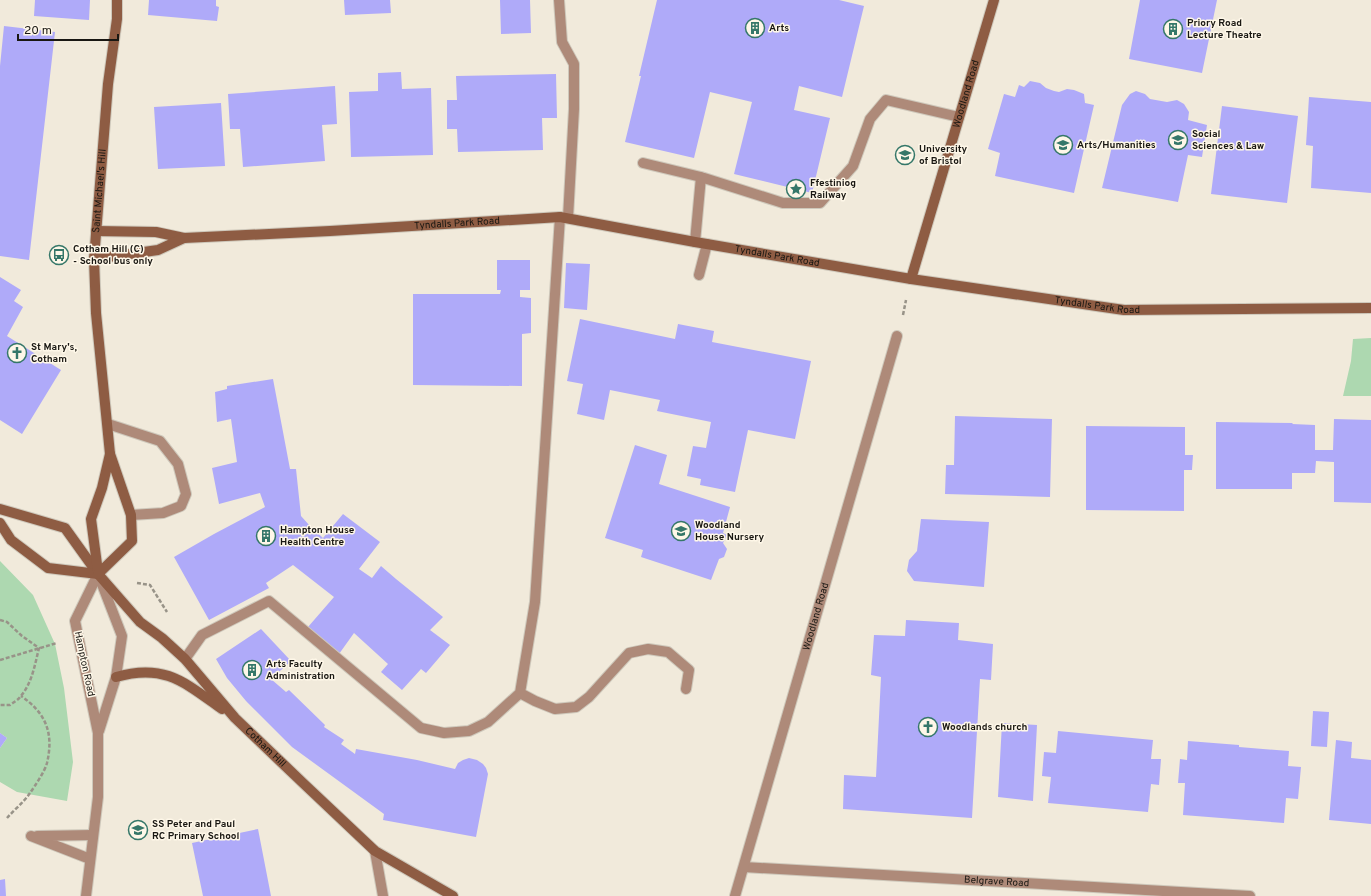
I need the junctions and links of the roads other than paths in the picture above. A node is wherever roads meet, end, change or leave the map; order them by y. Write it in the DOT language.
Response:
graph roads {
  1 [pos="117,0"];
  2 [pos="558,0"];
  3 [pos="994,0"];
  4 [pos="959,117"];
  5 [pos="643,163"];
  6 [pos="701,177"];
  7 [pos="564,217"];
  8 [pos="96,231"];
  9 [pos="184,238"];
  10 [pos="695,242"];
  11 [pos="707,244"];
  12 [pos="94,259"];
  13 [pos="699,275"];
  14 [pos="911,279"];
  15 [pos="1371,308"];
  16 [pos="897,336"];
  17 [pos="108,424"];
  18 [pos="110,454"];
  19 [pos="0,509"];
  20 [pos="131,515"];
  21 [pos="0,523"];
  22 [pos="98,574"];
  23 [pos="185,659"];
  24 [pos="116,677"];
  25 [pos="686,689"];
  26 [pos="520,693"];
  27 [pos="235,718"];
  28 [pos="98,733"];
  29 [pos="93,835"];
  30 [pos="376,851"];
  31 [pos="90,859"];
  32 [pos="744,867"];
  33 [pos="86,896"];
  34 [pos="383,896"];
  35 [pos="453,896"];
  36 [pos="735,896"];
  37 [pos="1250,896"];
  1 -- 8 [label="street, Saint Michael's Hill"];
  2 -- 7 [label="street"];
  3 -- 4 [label="street, Woodland Road"];
  4 -- 6 [label="street"];
  4 -- 14 [label="street, Woodland Road"];
  5 -- 6 [label="street"];
  6 -- 10 [label="street"];
  7 -- 9 [label="street, Tyndalls Park Road"];
  7 -- 10 [label="street, Tyndalls Park Road"];
  7 -- 26 [label="street"];
  8 -- 9 [label="street, Tyndalls Park Road"];
  8 -- 12 [label="street, Saint Michael's Hill"];
  9 -- 12 [label="street, Tyndalls Park Road"];
  10 -- 11 [label="street, Tyndalls Park Road"];
  11 -- 13 [label="street"];
  11 -- 14 [label="street, Tyndalls Park Road"];
  12 -- 17 [label="street, Saint Michael's Hill"];
  14 -- 15 [label="street, Tyndalls Park Road"];
  16 -- 32 [label="street, Woodland Road"];
  17 -- 18 [label="street, Saint Michael's Hill"];
  17 -- 20 [label="street"];
  18 -- 20 [label="street, Saint Michael's Hill"];
  18 -- 22 [label="street, Saint Michael's Hill"];
  19 -- 22 [label="street, Cotham Hill"];
  20 -- 22 [label="street, Saint Michael's Hill"];
  21 -- 22 [label="street"];
  22 -- 23 [label="street, Cotham Hill"];
  22 -- 24 [label="street, Hampton Road"];
  22 -- 28 [label="street, Hampton Road"];
  23 -- 26 [label="street"];
  23 -- 27 [label="street, Cotham Hill"];
  24 -- 27 [label="street"];
  24 -- 28 [label="street, Hampton Road"];
  25 -- 26 [label="street"];
  27 -- 30 [label="street, Cotham Hill"];
  28 -- 29 [label="street, Hampton Road"];
  29 -- 31 [label="street, Hampton Road"];
  29 -- 31 [label="street"];
  30 -- 34 [label="street"];
  30 -- 35 [label="street, Cotham Hill"];
  31 -- 33 [label="street, Hampton Road"];
  32 -- 36 [label="street, Woodland Road"];
  32 -- 37 [label="street, Belgrave Road"];
}
